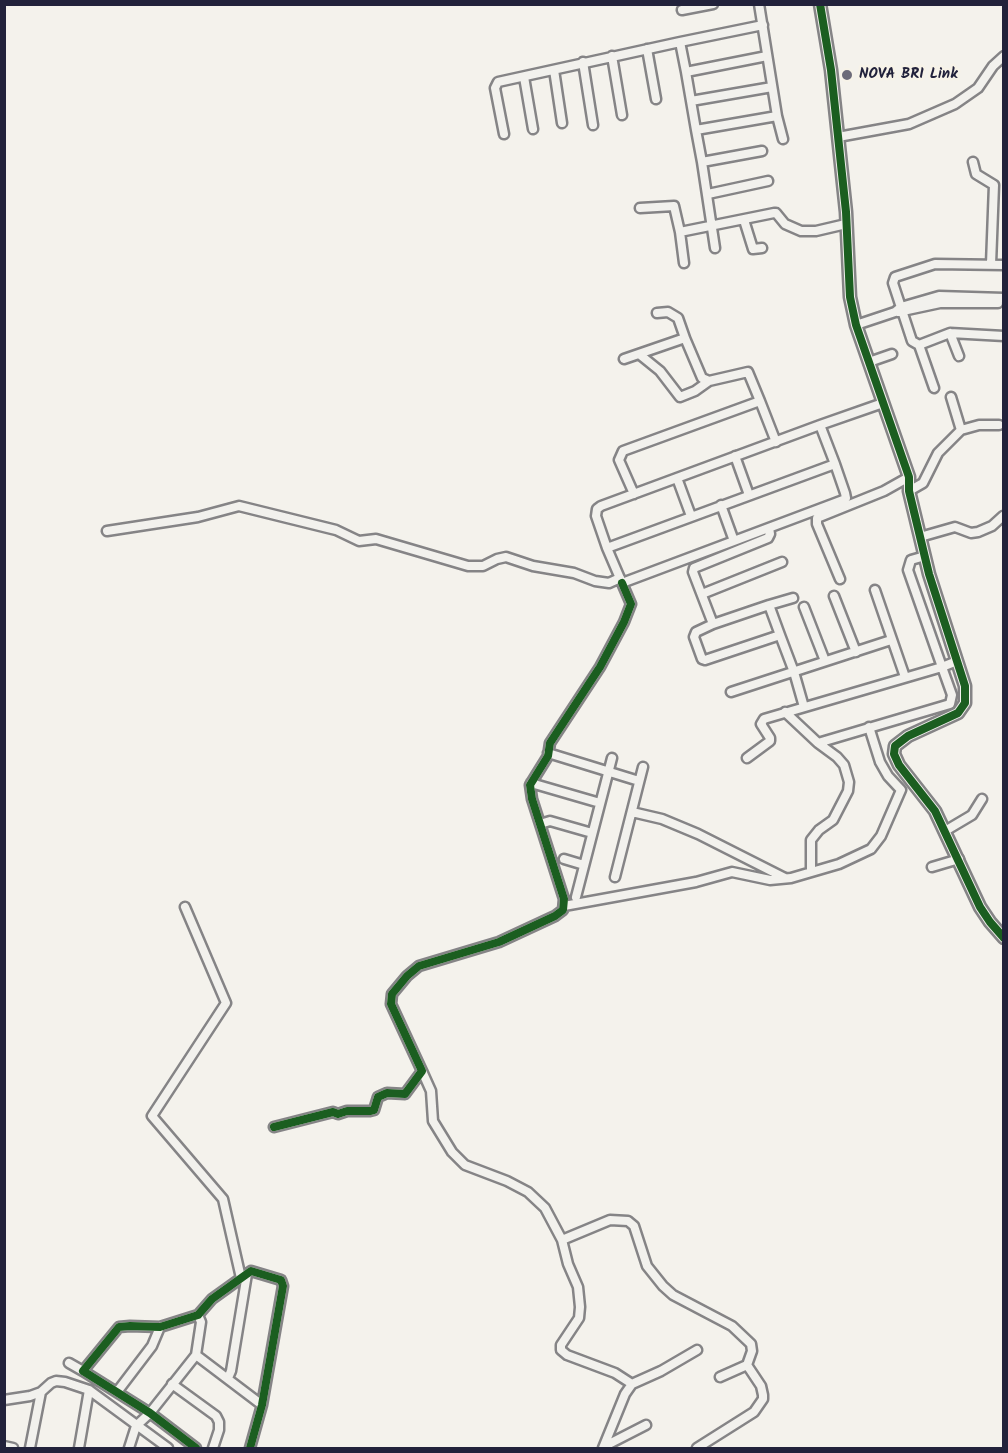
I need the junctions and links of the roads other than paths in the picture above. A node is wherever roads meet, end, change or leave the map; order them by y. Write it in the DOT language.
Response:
graph roads {
  1 [pos="713,4"];
  2 [pos="759,4"];
  3 [pos="820,4"];
  4 [pos="682,10"];
  5 [pos="763,25"];
  6 [pos="680,42"];
  7 [pos="647,50"];
  8 [pos="612,56"];
  9 [pos="767,56"];
  10 [pos="1004,56"];
  11 [pos="583,62"];
  12 [pos="554,70"];
  13 [pos="686,72"];
  14 [pos="524,77"];
  15 [pos="772,87"];
  16 [pos="656,99"];
  17 [pos="691,101"];
  18 [pos="622,115"];
  19 [pos="777,116"];
  20 [pos="562,123"];
  21 [pos="593,125"];
  22 [pos="533,129"];
  23 [pos="696,130"];
  24 [pos="504,134"];
  25 [pos="838,137"];
  26 [pos="783,139"];
  27 [pos="762,151"];
  28 [pos="702,162"];
  29 [pos="973,162"];
  30 [pos="768,181"];
  31 [pos="994,185"];
  32 [pos="1004,189"];
  33 [pos="708,194"];
  34 [pos="640,208"];
  35 [pos="744,220"];
  36 [pos="846,224"];
  37 [pos="713,226"];
  38 [pos="680,232"];
  39 [pos="715,248"];
  40 [pos="762,248"];
  41 [pos="684,263"];
  42 [pos="991,264"];
  43 [pos="1004,265"];
  44 [pos="1004,298"];
  45 [pos="978,300"];
  46 [pos="1004,303"];
  47 [pos="900,310"];
  48 [pos="657,313"];
  49 [pos="856,325"];
  50 [pos="950,333"];
  51 [pos="1004,336"];
  52 [pos="685,338"];
  53 [pos="918,345"];
  54 [pos="639,354"];
  55 [pos="892,354"];
  56 [pos="959,356"];
  57 [pos="624,359"];
  58 [pos="869,362"];
  59 [pos="709,381"];
  60 [pos="934,388"];
  61 [pos="951,398"];
  62 [pos="760,401"];
  63 [pos="884,403"];
  64 [pos="820,425"];
  65 [pos="999,425"];
  66 [pos="961,430"];
  67 [pos="776,442"];
  68 [pos="735,456"];
  69 [pos="834,464"];
  70 [pos="909,477"];
  71 [pos="677,478"];
  72 [pos="909,491"];
  73 [pos="634,494"];
  74 [pos="749,495"];
  75 [pos="721,505"];
  76 [pos="691,516"];
  77 [pos="1003,516"];
  78 [pos="769,528"];
  79 [pos="107,531"];
  80 [pos="920,537"];
  81 [pos="734,541"];
  82 [pos="607,548"];
  83 [pos="925,556"];
  84 [pos="782,562"];
  85 [pos="840,579"];
  86 [pos="621,580"];
  87 [pos="876,590"];
  88 [pos="702,594"];
  89 [pos="834,596"];
  90 [pos="793,598"];
  91 [pos="769,604"];
  92 [pos="804,607"];
  93 [pos="713,624"];
  94 [pos="780,635"];
  95 [pos="891,640"];
  96 [pos="856,651"];
  97 [pos="825,661"];
  98 [pos="957,661"];
  99 [pos="942,667"];
  100 [pos="794,672"];
  101 [pos="904,677"];
  102 [pos="731,692"];
  103 [pos="804,707"];
  104 [pos="785,712"];
  105 [pos="869,728"];
  106 [pos="818,743"];
  107 [pos="548,753"];
  108 [pos="747,758"];
  109 [pos="612,759"];
  110 [pos="643,767"];
  111 [pos="608,771"];
  112 [pos="911,780"];
  113 [pos="639,781"];
  114 [pos="531,783"];
  115 [pos="901,790"];
  116 [pos="982,799"];
  117 [pos="600,802"];
  118 [pos="632,812"];
  119 [pos="540,824"];
  120 [pos="945,831"];
  121 [pos="592,833"];
  122 [pos="564,859"];
  123 [pos="959,859"];
  124 [pos="584,865"];
  125 [pos="932,867"];
  126 [pos="811,871"];
  127 [pos="615,877"];
  128 [pos="786,879"];
  129 [pos="576,897"];
  130 [pos="564,906"];
  131 [pos="185,907"];
  132 [pos="1004,938"];
  133 [pos="422,1071"];
  134 [pos="274,1127"];
  135 [pos="562,1240"];
  136 [pos="244,1276"];
  137 [pos="198,1315"];
  138 [pos="160,1327"];
  139 [pos="698,1350"];
  140 [pos="196,1355"];
  141 [pos="69,1363"];
  142 [pos="747,1365"];
  143 [pos="83,1371"];
  144 [pos="720,1377"];
  145 [pos="228,1378"];
  146 [pos="172,1384"];
  147 [pos="632,1384"];
  148 [pos="89,1390"];
  149 [pos="41,1392"];
  150 [pos="117,1392"];
  151 [pos="4,1400"];
  152 [pos="262,1406"];
  153 [pos="144,1419"];
  154 [pos="646,1425"];
  155 [pos="4,1446"];
  156 [pos="604,1447"];
  157 [pos="703,1447"];
  158 [pos="13,1449"];
  159 [pos="30,1449"];
  160 [pos="80,1449"];
  161 [pos="129,1449"];
  162 [pos="168,1449"];
  163 [pos="196,1449"];
  164 [pos="213,1449"];
  165 [pos="250,1449"];
  1 -- 4 [label="street"];
  2 -- 5 [label="street"];
  3 -- 25 [label="street"];
  5 -- 6 [label="street"];
  5 -- 9 [label="street"];
  6 -- 7 [label="street"];
  6 -- 13 [label="street"];
  7 -- 8 [label="street"];
  7 -- 16 [label="street"];
  8 -- 11 [label="street"];
  8 -- 18 [label="street"];
  9 -- 13 [label="street"];
  9 -- 15 [label="street"];
  10 -- 25 [label="street"];
  11 -- 12 [label="street"];
  11 -- 21 [label="street"];
  12 -- 14 [label="street"];
  12 -- 20 [label="street"];
  13 -- 17 [label="street"];
  14 -- 22 [label="street"];
  14 -- 24 [label="street"];
  15 -- 17 [label="street"];
  15 -- 19 [label="street"];
  17 -- 23 [label="street"];
  19 -- 23 [label="street"];
  19 -- 26 [label="street"];
  23 -- 28 [label="street"];
  25 -- 36 [label="street"];
  27 -- 28 [label="street"];
  28 -- 33 [label="street"];
  29 -- 31 [label="street"];
  30 -- 33 [label="street"];
  31 -- 32 [label="street"];
  31 -- 42 [label="street"];
  33 -- 37 [label="street"];
  34 -- 38 [label="street"];
  35 -- 36 [label="street"];
  35 -- 37 [label="street"];
  35 -- 40 [label="street"];
  36 -- 49 [label="street"];
  37 -- 38 [label="street"];
  37 -- 39 [label="street"];
  38 -- 41 [label="street"];
  42 -- 43 [label="street"];
  42 -- 47 [label="street"];
  44 -- 45 [label="street"];
  45 -- 46 [label="street"];
  45 -- 47 [label="street"];
  47 -- 49 [label="street"];
  47 -- 53 [label="street"];
  48 -- 52 [label="street"];
  49 -- 58 [label="street"];
  50 -- 51 [label="street"];
  50 -- 53 [label="street"];
  50 -- 56 [label="street"];
  52 -- 54 [label="street"];
  52 -- 59 [label="street"];
  53 -- 60 [label="street"];
  54 -- 57 [label="street"];
  54 -- 59 [label="street"];
  55 -- 58 [label="street"];
  58 -- 63 [label="street"];
  59 -- 62 [label="street"];
  61 -- 66 [label="street"];
  62 -- 67 [label="street"];
  62 -- 73 [label="street"];
  63 -- 64 [label="street"];
  63 -- 70 [label="street"];
  64 -- 67 [label="street"];
  64 -- 69 [label="street"];
  65 -- 66 [label="street"];
  66 -- 72 [label="street"];
  67 -- 68 [label="street"];
  68 -- 71 [label="street"];
  68 -- 74 [label="street"];
  69 -- 74 [label="street"];
  69 -- 78 [label="street"];
  70 -- 72 [label="street"];
  70 -- 85 [label="street"];
  71 -- 73 [label="street"];
  71 -- 76 [label="street"];
  72 -- 80 [label="street"];
  73 -- 82 [label="street"];
  74 -- 75 [label="street"];
  75 -- 76 [label="street"];
  75 -- 81 [label="street"];
  76 -- 82 [label="street"];
  77 -- 80 [label="street"];
  78 -- 81 [label="street"];
  78 -- 88 [label="street"];
  79 -- 86 [label="street"];
  80 -- 83 [label="street"];
  81 -- 86 [label="street"];
  82 -- 86 [label="street"];
  83 -- 98 [label="street"];
  83 -- 99 [label="street"];
  84 -- 88 [label="street"];
  86 -- 107 [label="street"];
  87 -- 95 [label="street"];
  88 -- 93 [label="street"];
  89 -- 96 [label="street"];
  90 -- 91 [label="street"];
  91 -- 93 [label="street"];
  91 -- 94 [label="street"];
  92 -- 97 [label="street"];
  93 -- 94 [label="street"];
  94 -- 100 [label="street"];
  95 -- 96 [label="street"];
  95 -- 101 [label="street"];
  96 -- 97 [label="street"];
  97 -- 100 [label="street"];
  98 -- 99 [label="street"];
  98 -- 112 [label="street"];
  99 -- 101 [label="street"];
  99 -- 105 [label="street"];
  100 -- 102 [label="street"];
  100 -- 103 [label="street"];
  101 -- 103 [label="street"];
  103 -- 104 [label="street"];
  104 -- 106 [label="street"];
  104 -- 108 [label="street"];
  105 -- 106 [label="street"];
  105 -- 115 [label="street"];
  106 -- 126 [label="street"];
  107 -- 111 [label="street"];
  107 -- 114 [label="street"];
  109 -- 111 [label="street"];
  110 -- 113 [label="street"];
  111 -- 113 [label="street"];
  111 -- 117 [label="street"];
  112 -- 115 [label="street"];
  112 -- 120 [label="street"];
  113 -- 118 [label="street"];
  114 -- 117 [label="street"];
  114 -- 119 [label="street"];
  115 -- 126 [label="street"];
  116 -- 120 [label="street"];
  117 -- 121 [label="street"];
  118 -- 127 [label="street"];
  118 -- 128 [label="street"];
  119 -- 121 [label="street"];
  119 -- 130 [label="street"];
  120 -- 123 [label="street"];
  121 -- 124 [label="street"];
  122 -- 124 [label="street"];
  123 -- 125 [label="street"];
  123 -- 132 [label="street"];
  124 -- 129 [label="street"];
  126 -- 128 [label="street"];
  128 -- 130 [label="street"];
  130 -- 133 [label="street"];
  131 -- 136 [label="street"];
  133 -- 134 [label="street"];
  133 -- 135 [label="street"];
  135 -- 142 [label="street"];
  135 -- 147 [label="street"];
  136 -- 137 [label="street"];
  136 -- 145 [label="street"];
  136 -- 152 [label="street"];
  137 -- 138 [label="street"];
  137 -- 140 [label="street"];
  138 -- 143 [label="street"];
  138 -- 150 [label="street"];
  139 -- 147 [label="street"];
  140 -- 145 [label="street"];
  140 -- 146 [label="street"];
  141 -- 143 [label="street"];
  142 -- 144 [label="street"];
  142 -- 157 [label="street"];
  143 -- 150 [label="street"];
  145 -- 152 [label="street"];
  146 -- 153 [label="street"];
  146 -- 164 [label="street"];
  147 -- 156 [label="street"];
  148 -- 149 [label="street"];
  148 -- 153 [label="street"];
  148 -- 160 [label="street"];
  149 -- 151 [label="street"];
  149 -- 159 [label="street"];
  150 -- 153 [label="street"];
  152 -- 165 [label="street"];
  153 -- 161 [label="street"];
  153 -- 162 [label="street"];
  153 -- 163 [label="street"];
  154 -- 156 [label="street"];
  155 -- 158 [label="street"];
}
